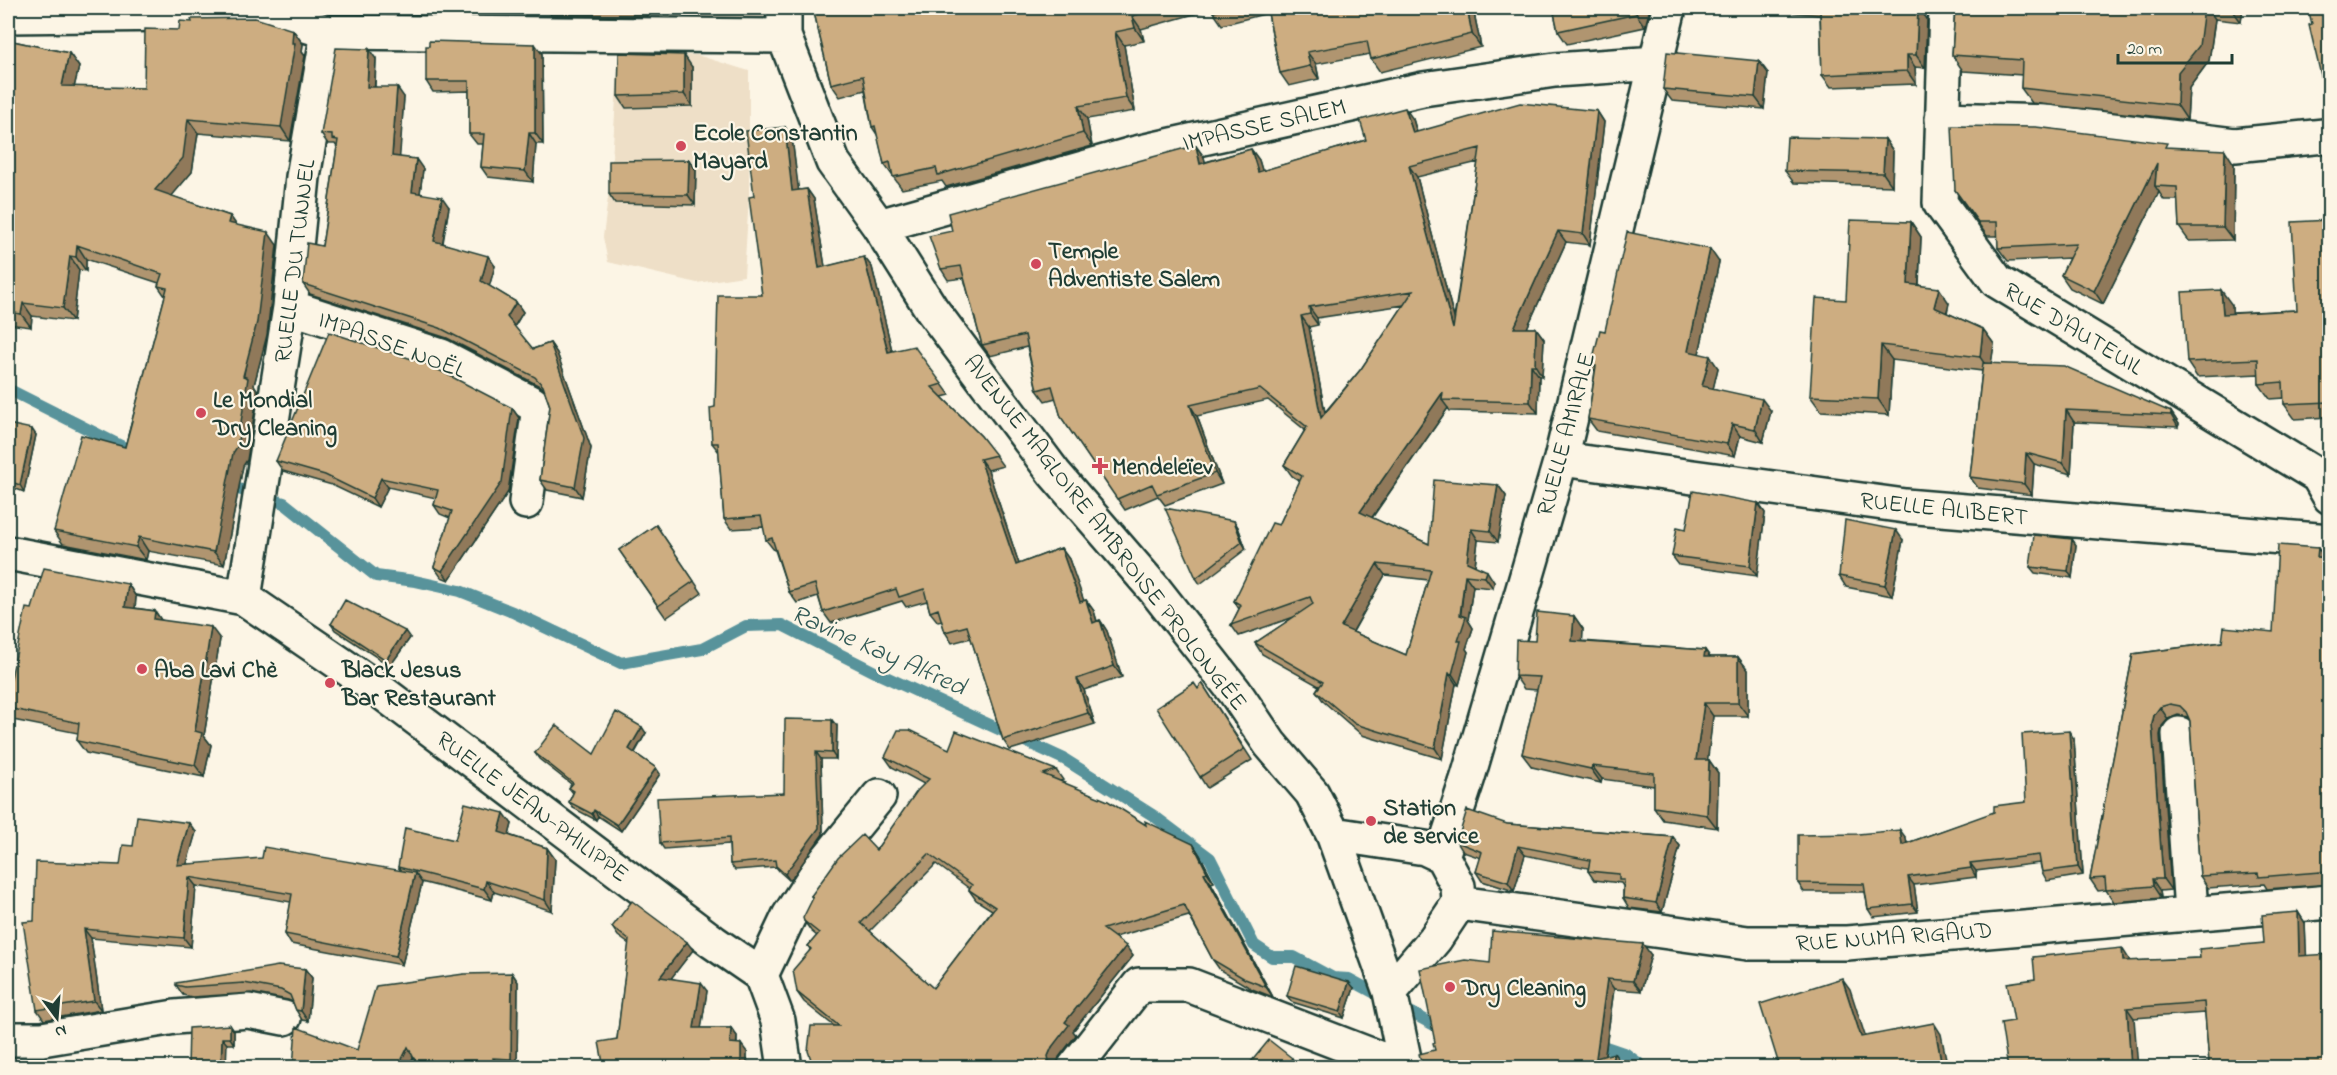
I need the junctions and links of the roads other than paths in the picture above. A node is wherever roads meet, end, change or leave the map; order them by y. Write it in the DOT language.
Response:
graph roads {
  1 [pos="1669,8"];
  2 [pos="1946,8"];
  3 [pos="266,10"];
  4 [pos="8,16"];
  5 [pos="784,22"];
  6 [pos="328,32"];
  7 [pos="1657,63"];
  8 [pos="1942,119"];
  9 [pos="2324,136"];
  10 [pos="879,225"];
  11 [pos="290,307"];
  12 [pos="1561,459"];
  13 [pos="2330,497"];
  14 [pos="526,502"];
  15 [pos="2330,541"];
  16 [pos="8,553"];
  17 [pos="244,598"];
  18 [pos="2179,734"];
  19 [pos="879,796"];
  20 [pos="1333,834"];
  21 [pos="1442,856"];
  22 [pos="2330,902"];
  23 [pos="1459,903"];
  24 [pos="2191,912"];
  25 [pos="761,975"];
  26 [pos="1390,992"];
  27 [pos="284,1018"];
  28 [pos="8,1039"];
  29 [pos="785,1068"];
  30 [pos="1074,1068"];
  31 [pos="1405,1068"];
  1 -- 7 [label="street, RUELLE AMIRALE"];
  2 -- 8 [label="street, RUE D'AUTEUIL"];
  3 -- 4 [label="street"];
  3 -- 6 [label="street"];
  5 -- 6 [label="street"];
  5 -- 10 [label="street, AVENUE MAGLOIRE AMBROISE PROLONGÉE"];
  6 -- 11 [label="street, RUELLE DU TUNNEL"];
  7 -- 10 [label="street, IMPASSE SALEM"];
  7 -- 12 [label="street, RUELLE AMIRALE"];
  8 -- 9 [label="street"];
  8 -- 13 [label="street, RUE D'AUTEUIL"];
  10 -- 20 [label="street, AVENUE MAGLOIRE AMBROISE PROLONGÉE"];
  11 -- 14 [label="street, IMPASSE NOËL"];
  11 -- 17 [label="street, RUELLE DU TUNNEL"];
  12 -- 15 [label="street, RUELLE ALIBERT"];
  12 -- 21 [label="street, RUELLE AMIRALE"];
  16 -- 17 [label="street, RUELLE JEAN-PHILIPPE"];
  17 -- 25 [label="street, RUELLE JEAN-PHILIPPE"];
  18 -- 24 [label="street"];
  19 -- 25 [label="street"];
  20 -- 21 [label="street"];
  20 -- 26 [label="street, AVENUE MAGLOIRE AMBROISE PROLONGÉE"];
  21 -- 23 [label="street"];
  22 -- 24 [label="street, RUE NUMA RIGAUD"];
  23 -- 24 [label="street, RUE NUMA RIGAUD"];
  23 -- 26 [label="street"];
  25 -- 29 [label="street"];
  26 -- 31 [label="street, AVENUE MAGLOIRE AMBROISE PROLONGÉE"];
  27 -- 28 [label="street"];
  30 -- 31 [label="street"];
}
